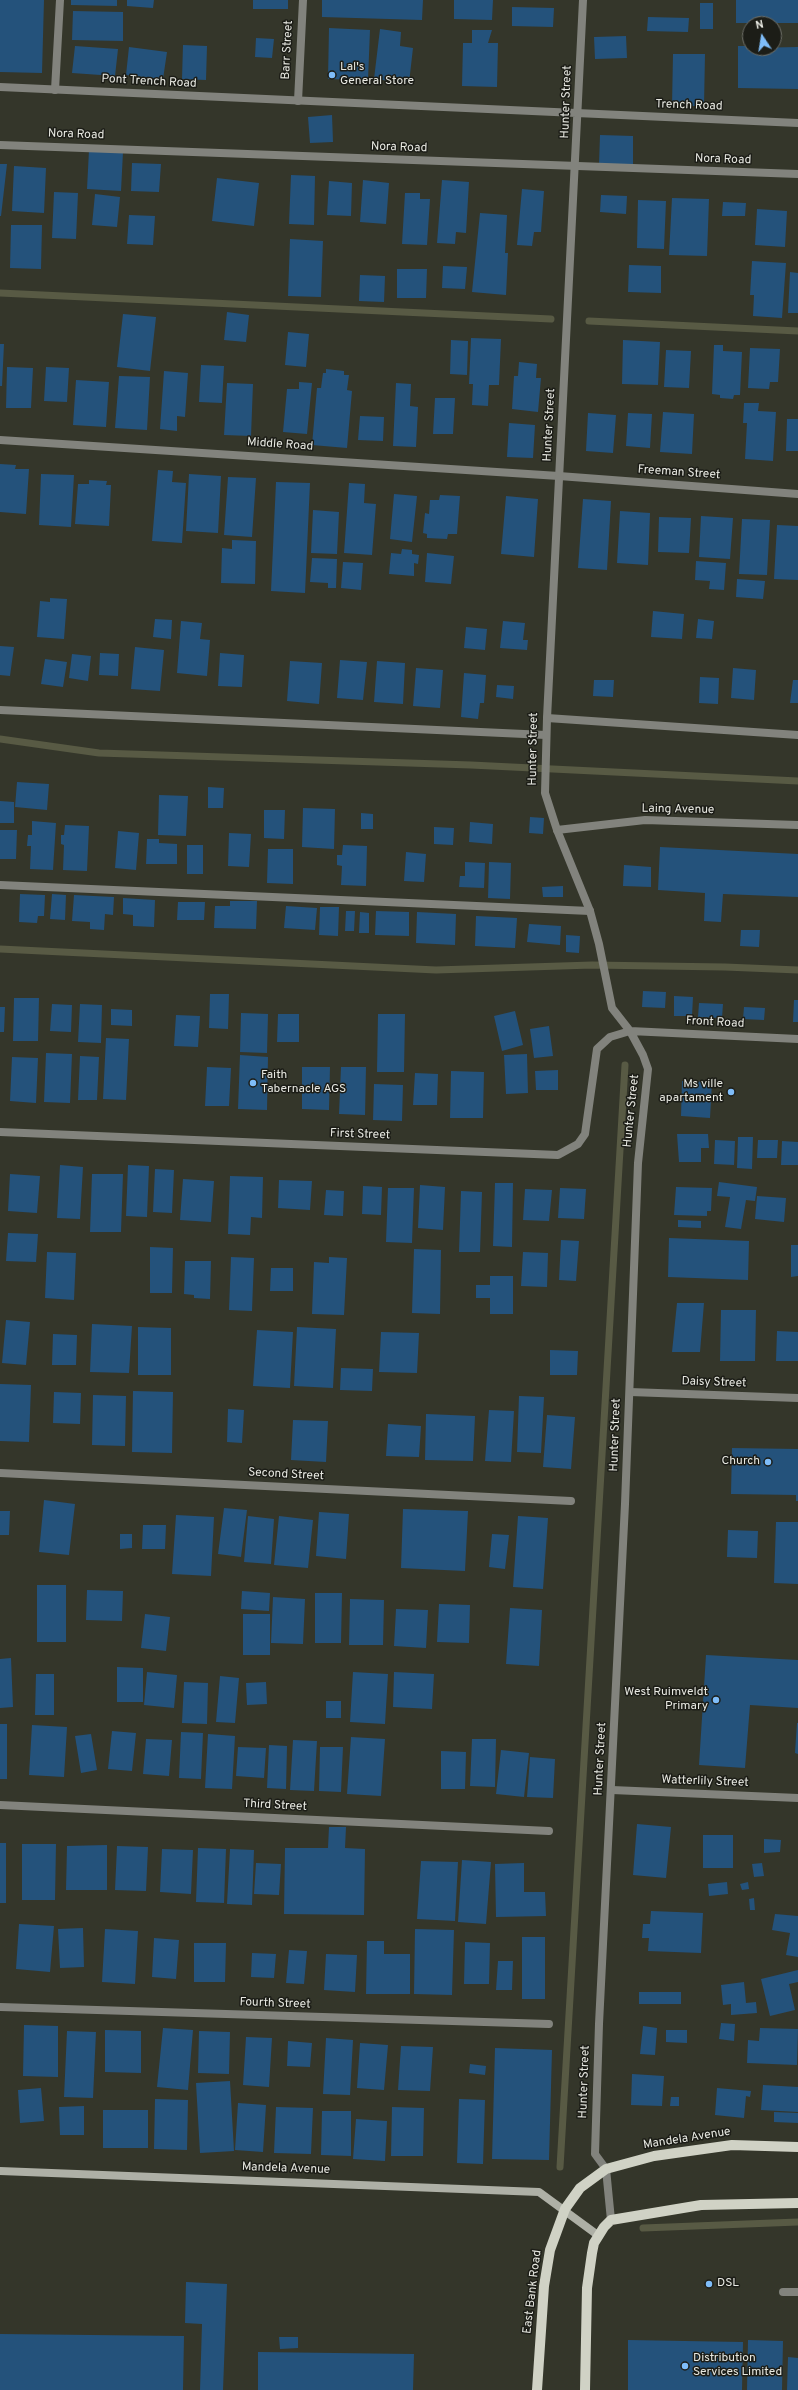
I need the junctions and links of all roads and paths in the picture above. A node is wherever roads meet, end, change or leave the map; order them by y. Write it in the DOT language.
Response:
graph roads {
  1 [pos="60,0"];
  2 [pos="303,0"];
  3 [pos="583,0"];
  4 [pos="0,87"];
  5 [pos="56,90"];
  6 [pos="298,101"];
  7 [pos="579,114"];
  8 [pos="798,123"];
  9 [pos="0,144"];
  10 [pos="576,167"];
  11 [pos="798,174"];
  12 [pos="0,440"];
  13 [pos="559,476"];
  14 [pos="798,494"];
  15 [pos="0,710"];
  16 [pos="547,718"];
  17 [pos="798,734"];
  18 [pos="546,735"];
  19 [pos="798,825"];
  20 [pos="557,830"];
  21 [pos="0,885"];
  22 [pos="590,911"];
  23 [pos="630,1032"];
  24 [pos="798,1039"];
  25 [pos="0,1132"];
  26 [pos="630,1392"];
  27 [pos="798,1398"];
  28 [pos="0,1474"];
  29 [pos="571,1501"];
  30 [pos="612,1790"];
  31 [pos="798,1798"];
  32 [pos="0,1805"];
  33 [pos="549,1831"];
  34 [pos="0,2008"];
  35 [pos="549,2024"];
  36 [pos="798,2147"];
  37 [pos="606,2169"];
  38 [pos="0,2171"];
  39 [pos="798,2203"];
  40 [pos="565,2209"];
  41 [pos="611,2220"];
  42 [pos="599,2236"];
  43 [pos="783,2292"];
  44 [pos="798,2292"];
  45 [pos="537,2390"];
  46 [pos="585,2390"];
  1 -- 5 [label="street"];
  2 -- 6 [label="street, Barr Street"];
  3 -- 7 [label="street, Hunter Street"];
  4 -- 5 [label="street, Pont Trench Road"];
  5 -- 6 [label="street, Pont Trench Road"];
  6 -- 7 [label="street, Pont Trench Road"];
  7 -- 8 [label="street, Trench Road"];
  7 -- 10 [label="street, Hunter Street"];
  9 -- 10 [label="street, Nora Road"];
  10 -- 11 [label="street, Nora Road"];
  10 -- 13 [label="street, Hunter Street"];
  12 -- 13 [label="street, Middle Road"];
  13 -- 14 [label="street, Freeman Street"];
  13 -- 16 [label="street, Hunter Street"];
  15 -- 18 [label="street"];
  16 -- 17 [label="street"];
  16 -- 18 [label="street, Hunter Street"];
  18 -- 20 [label="street, Hunter Street"];
  19 -- 20 [label="street, Laing Avenue"];
  20 -- 22 [label="street, Hunter Street"];
  21 -- 22 [label="street"];
  22 -- 23 [label="street, Hunter Street"];
  23 -- 24 [label="street, Front Road"];
  23 -- 25 [label="street, First Street"];
  23 -- 26 [label="street, Hunter Street"];
  26 -- 27 [label="street, Daisy Street"];
  26 -- 30 [label="street, Hunter Street"];
  28 -- 29 [label="street, Second Street"];
  30 -- 31 [label="street, Watterlily Street"];
  30 -- 37 [label="street, Hunter Street"];
  32 -- 33 [label="street, Third Street"];
  34 -- 35 [label="street, Fourth Street"];
  36 -- 37 [label="main road, Mandela Avenue"];
  37 -- 40 [label="main road, East Bank Road"];
  37 -- 41 [label="street"];
  38 -- 40 [label="main road, Mandela Avenue"];
  39 -- 41 [label="main road"];
  40 -- 42 [label="main road, Mandela Avenue"];
  40 -- 45 [label="main road, East Bank Road"];
  41 -- 42 [label="main road"];
  42 -- 46 [label="main road"];
  43 -- 44 [label="street"];
}
